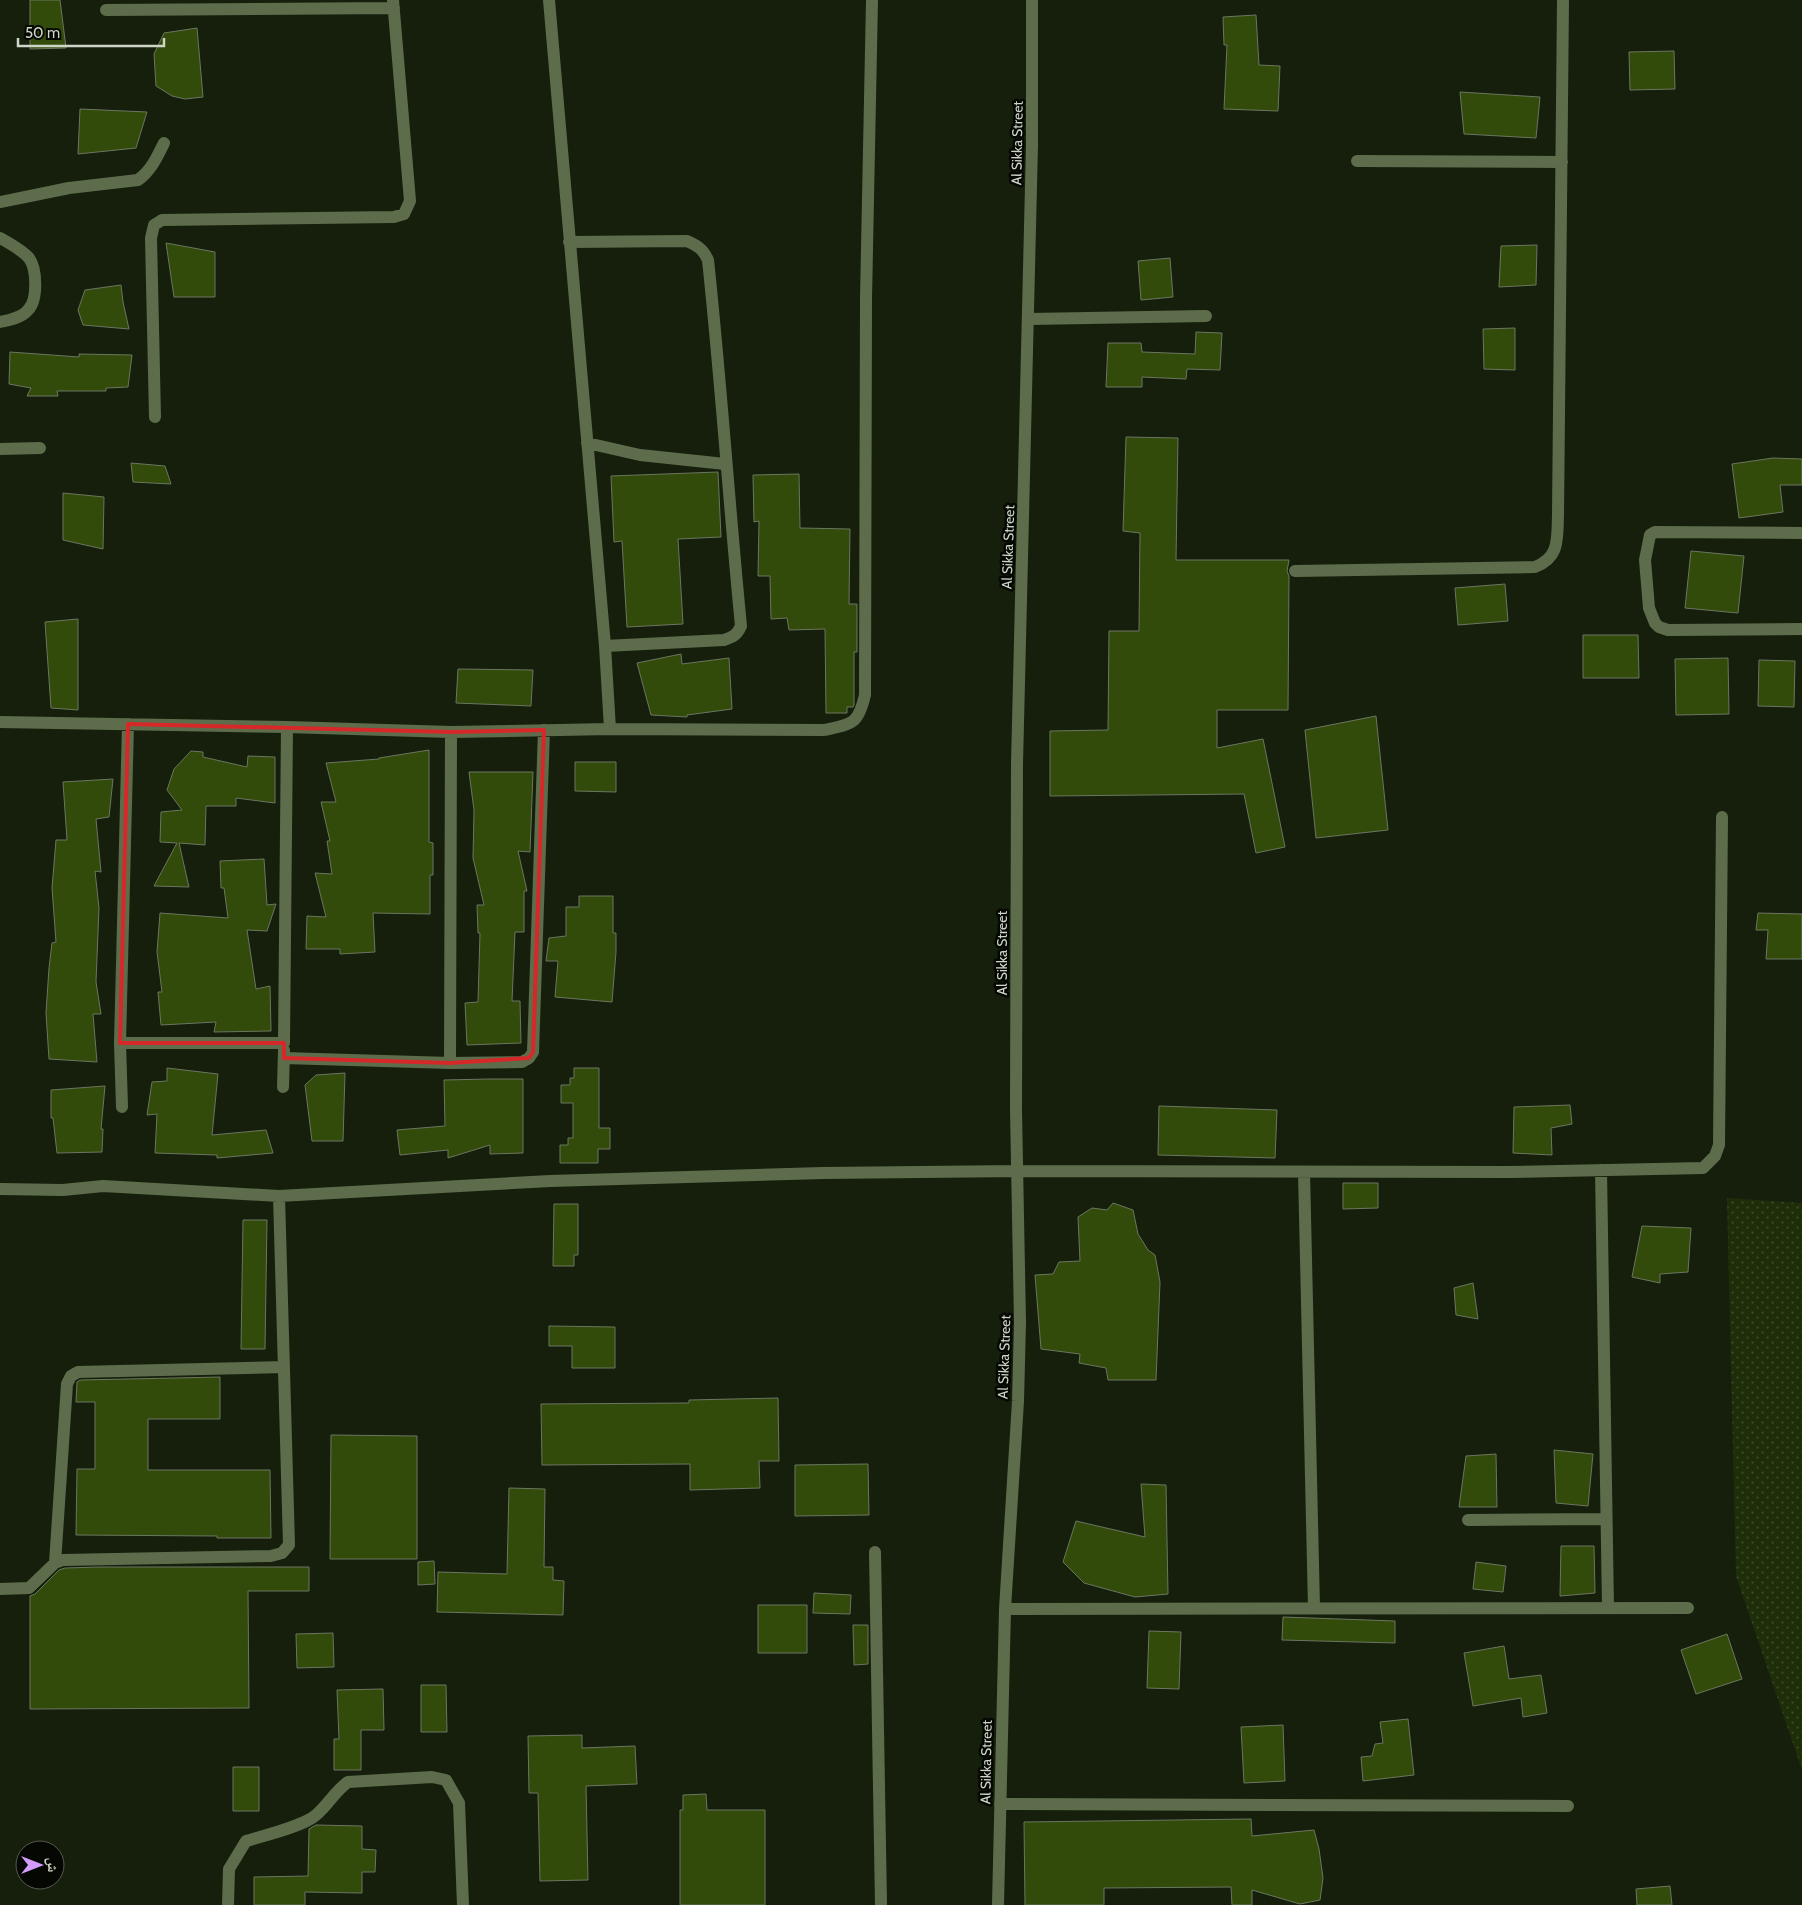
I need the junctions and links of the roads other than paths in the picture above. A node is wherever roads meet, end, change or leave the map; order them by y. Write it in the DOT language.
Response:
graph roads {
  1 [pos="549,0"];
  2 [pos="872,0"];
  3 [pos="1032,0"];
  4 [pos="1563,0"];
  5 [pos="394,4"];
  6 [pos="106,10"];
  7 [pos="164,144"];
  8 [pos="1357,161"];
  9 [pos="1562,162"];
  10 [pos="0,202"];
  11 [pos="0,238"];
  12 [pos="569,242"];
  13 [pos="1206,316"];
  14 [pos="1029,319"];
  15 [pos="0,322"];
  16 [pos="155,418"];
  17 [pos="587,443"];
  18 [pos="40,448"];
  19 [pos="0,449"];
  20 [pos="725,464"];
  21 [pos="1802,533"];
  22 [pos="1296,571"];
  23 [pos="1802,629"];
  24 [pos="605,646"];
  25 [pos="0,722"];
  26 [pos="128,724"];
  27 [pos="287,727"];
  28 [pos="610,729"];
  29 [pos="544,730"];
  30 [pos="451,732"];
  31 [pos="1722,817"];
  32 [pos="120,1043"];
  33 [pos="284,1043"];
  34 [pos="284,1058"];
  35 [pos="450,1063"];
  36 [pos="283,1087"];
  37 [pos="122,1107"];
  38 [pos="1601,1170"];
  39 [pos="1018,1171"];
  40 [pos="1304,1172"];
  41 [pos="0,1189"];
  42 [pos="279,1196"];
  43 [pos="284,1367"];
  44 [pos="1606,1519"];
  45 [pos="1468,1520"];
  46 [pos="875,1552"];
  47 [pos="55,1563"];
  48 [pos="0,1589"];
  49 [pos="1005,1608"];
  50 [pos="1314,1608"];
  51 [pos="1608,1608"];
  52 [pos="1688,1608"];
  53 [pos="1000,1804"];
  54 [pos="1568,1806"];
  55 [pos="228,1905"];
  56 [pos="463,1905"];
  57 [pos="881,1905"];
  58 [pos="998,1905"];
  1 -- 12 [label="street"];
  2 -- 28 [label="street"];
  3 -- 14 [label="street, Al Sikka Street"];
  4 -- 9 [label="street"];
  5 -- 6 [label="street"];
  5 -- 16 [label="street"];
  7 -- 10 [label="street"];
  8 -- 9 [label="street"];
  9 -- 22 [label="street"];
  11 -- 15 [label="street"];
  12 -- 17 [label="street"];
  12 -- 20 [label="street"];
  13 -- 14 [label="street"];
  14 -- 39 [label="street, Al Sikka Street"];
  17 -- 20 [label="street"];
  17 -- 24 [label="street"];
  18 -- 19 [label="street"];
  20 -- 24 [label="street"];
  21 -- 23 [label="street"];
  24 -- 28 [label="street"];
  25 -- 26 [label="street"];
  26 -- 27 [label="street"];
  26 -- 32 [label="street"];
  27 -- 30 [label="street"];
  27 -- 33 [label="street"];
  28 -- 29 [label="street"];
  29 -- 30 [label="street"];
  29 -- 35 [label="street"];
  30 -- 35 [label="street"];
  31 -- 38 [label="street"];
  32 -- 33 [label="street"];
  32 -- 37 [label="street"];
  33 -- 34 [label="street"];
  34 -- 35 [label="street"];
  34 -- 36 [label="street"];
  38 -- 40 [label="street"];
  38 -- 44 [label="street"];
  39 -- 40 [label="street"];
  39 -- 42 [label="street"];
  39 -- 49 [label="street, Al Sikka Street"];
  40 -- 50 [label="street"];
  41 -- 42 [label="street"];
  42 -- 43 [label="street"];
  43 -- 47 [label="street"];
  43 -- 47 [label="street"];
  44 -- 45 [label="street"];
  44 -- 51 [label="street"];
  46 -- 57 [label="street"];
  47 -- 48 [label="street"];
  49 -- 50 [label="street"];
  49 -- 53 [label="street, Al Sikka Street"];
  50 -- 51 [label="street"];
  51 -- 52 [label="street"];
  53 -- 54 [label="street"];
  53 -- 58 [label="street, Al Sikka Street"];
  55 -- 56 [label="street"];
}
